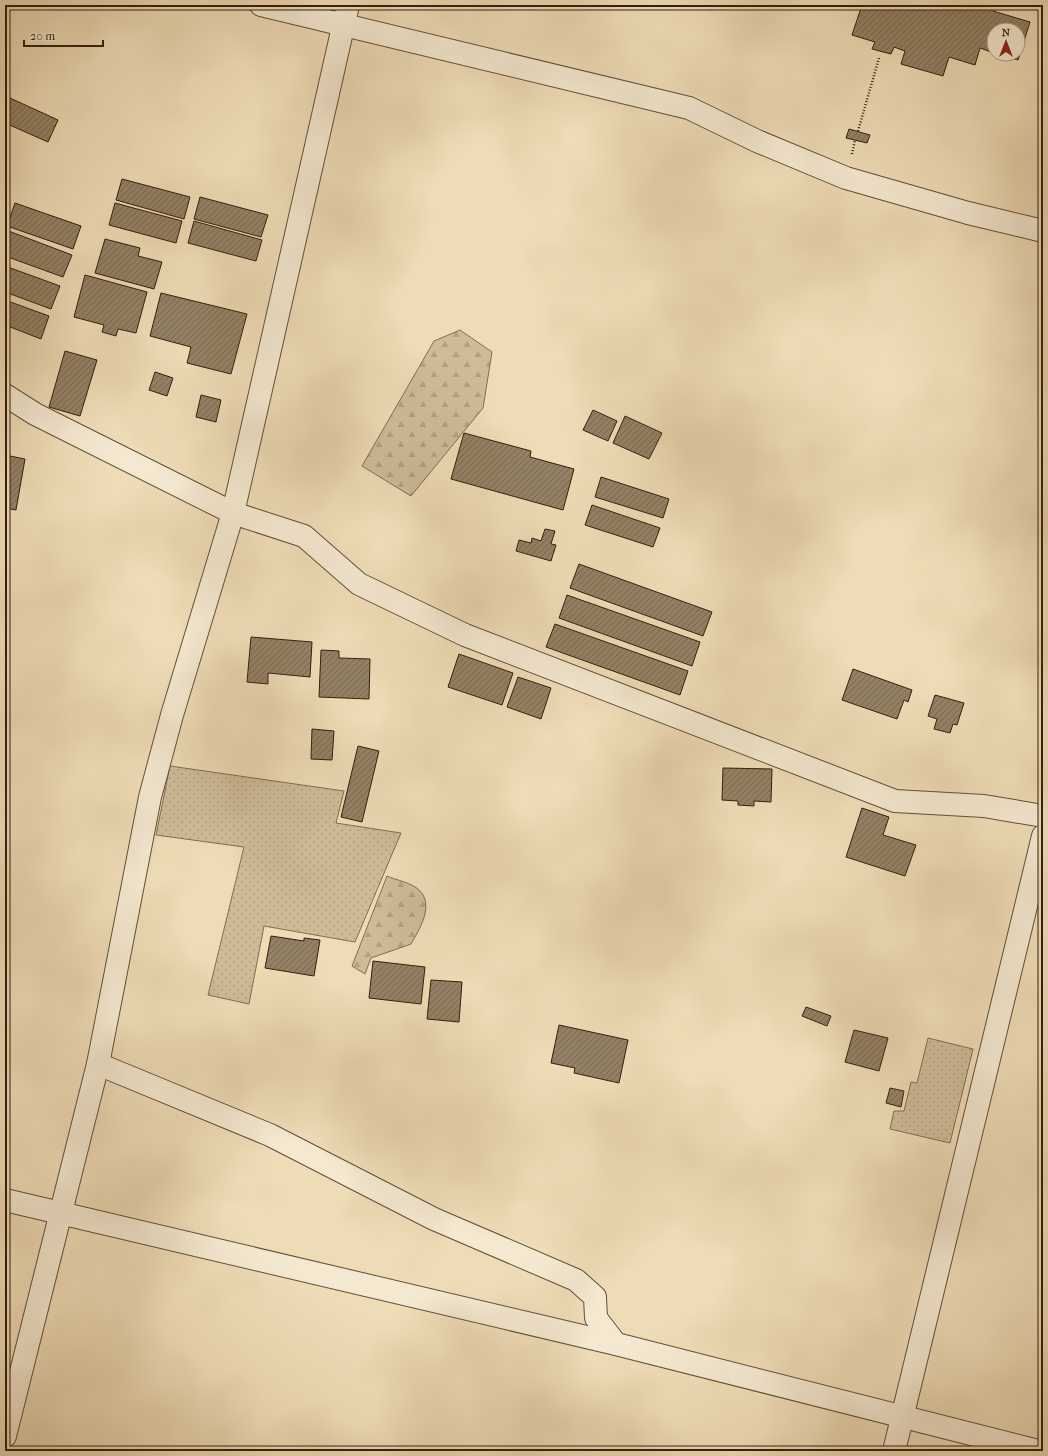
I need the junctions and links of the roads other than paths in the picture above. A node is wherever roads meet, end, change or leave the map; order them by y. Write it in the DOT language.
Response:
graph roads {
  1 [pos="261,5"];
  2 [pos="346,15"];
  3 [pos="1043,231"];
  4 [pos="5,395"];
  5 [pos="233,513"];
  6 [pos="1043,816"];
  7 [pos="1043,836"];
  8 [pos="98,1064"];
  9 [pos="5,1200"];
  10 [pos="61,1213"];
  11 [pos="616,1344"];
  12 [pos="903,1417"];
  13 [pos="5,1436"];
  14 [pos="894,1451"];
  15 [pos="1038,1451"];
  1 -- 2 [label="street"];
  2 -- 3 [label="street"];
  2 -- 5 [label="street"];
  4 -- 5 [label="street"];
  5 -- 6 [label="street"];
  5 -- 8 [label="street"];
  7 -- 12 [label="street"];
  8 -- 10 [label="street"];
  8 -- 11 [label="street"];
  9 -- 10 [label="street"];
  10 -- 11 [label="street"];
  10 -- 13 [label="street"];
  11 -- 12 [label="street"];
  12 -- 14 [label="street"];
  12 -- 15 [label="street"];
}
